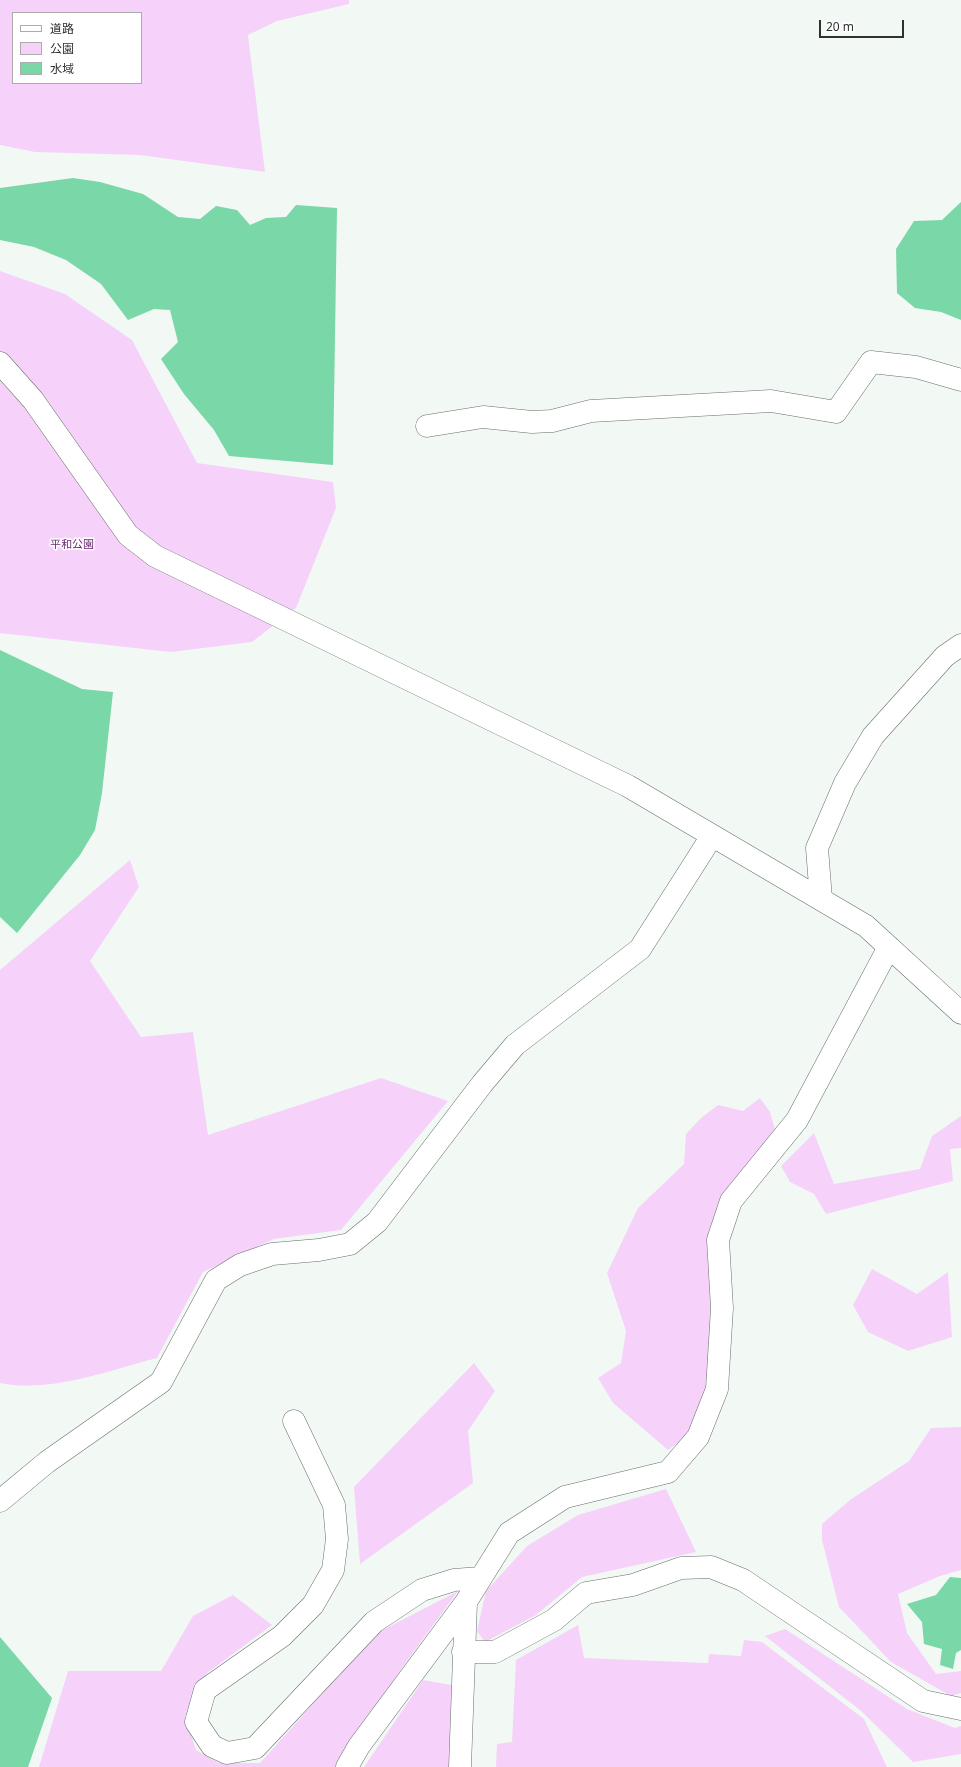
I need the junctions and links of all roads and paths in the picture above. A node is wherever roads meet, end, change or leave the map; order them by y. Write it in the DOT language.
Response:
graph roads {
  1 [pos="0,363"];
  2 [pos="961,380"];
  3 [pos="427,426"];
  4 [pos="961,645"];
  5 [pos="712,836"];
  6 [pos="821,899"];
  7 [pos="889,947"];
  8 [pos="961,1013"];
  9 [pos="294,1421"];
  10 [pos="0,1501"];
  11 [pos="480,1578"];
  12 [pos="466,1602"];
  13 [pos="463,1652"];
  14 [pos="961,1709"];
  15 [pos="346,1767"];
  16 [pos="460,1767"];
  1 -- 5 [label="street"];
  2 -- 3 [label="street"];
  4 -- 6 [label="street"];
  5 -- 6 [label="street"];
  5 -- 10 [label="street"];
  6 -- 7 [label="street"];
  7 -- 8 [label="street"];
  7 -- 11 [label="street"];
  9 -- 11 [label="street"];
  11 -- 12 [label="street"];
  12 -- 13 [label="street"];
  12 -- 15 [label="street"];
  13 -- 14 [label="street"];
  13 -- 16 [label="street"];
}
